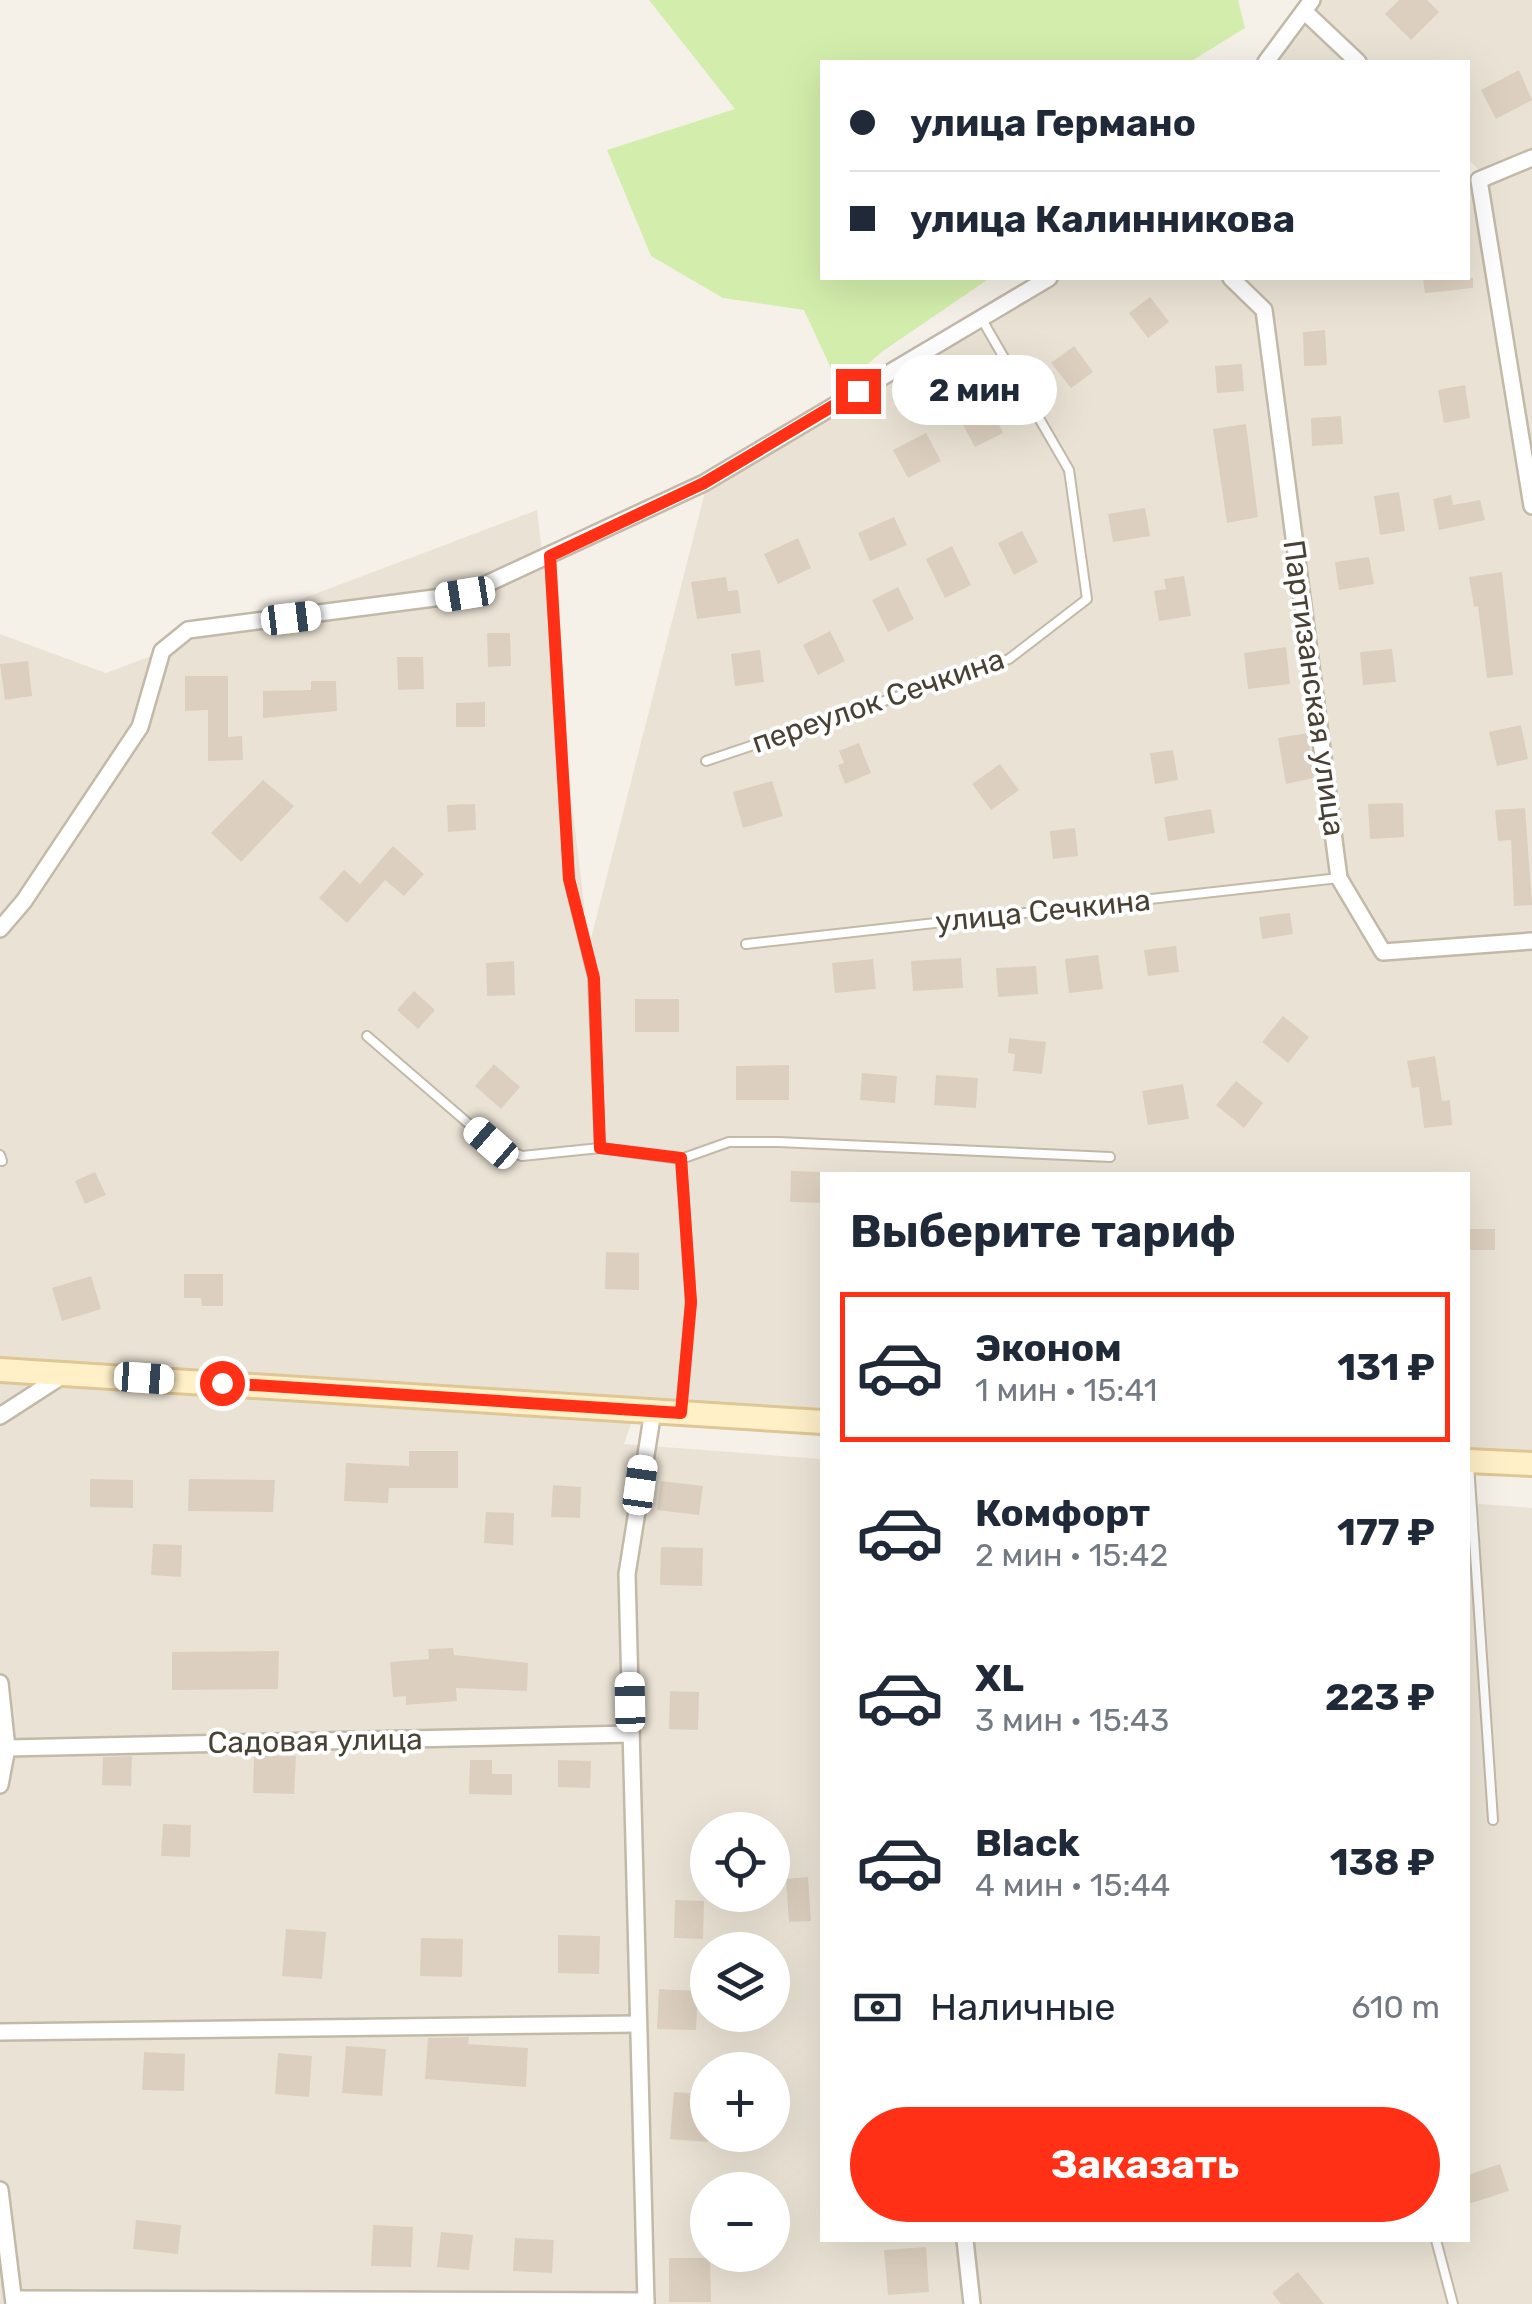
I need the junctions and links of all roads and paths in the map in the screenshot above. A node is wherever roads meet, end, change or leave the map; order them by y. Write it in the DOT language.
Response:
graph roads {
  1 [pos="1308,6"];
  2 [pos="1268,60"];
  3 [pos="1356,60"];
  4 [pos="1532,158"];
  5 [pos="1473,174"];
  6 [pos="1046,280"];
  7 [pos="1233,280"];
  8 [pos="981,318"];
  9 [pos="1529,471"];
  10 [pos="1532,506"];
  11 [pos="550,556"];
  12 [pos="706,761"];
  13 [pos="1339,878"];
  14 [pos="0,928"];
  15 [pos="1532,941"];
  16 [pos="746,944"];
  17 [pos="367,1036"];
  18 [pos="600,1148"];
  19 [pos="681,1158"];
  20 [pos="1110,1158"];
  21 [pos="0,1370"];
  22 [pos="65,1373"];
  23 [pos="653,1411"];
  24 [pos="681,1413"];
  25 [pos="0,1416"];
  26 [pos="820,1422"];
  27 [pos="1470,1460"];
  28 [pos="1532,1464"];
  29 [pos="1470,1489"];
  30 [pos="0,1683"];
  31 [pos="631,1734"];
  32 [pos="3,1750"];
  33 [pos="0,1785"];
  34 [pos="1493,1820"];
  35 [pos="637,2024"];
  36 [pos="0,2032"];
  37 [pos="0,2190"];
  38 [pos="965,2242"];
  39 [pos="1436,2242"];
  40 [pos="14,2302"];
  41 [pos="646,2302"];
  42 [pos="972,2304"];
  43 [pos="1452,2304"];
  1 -- 2 [label="street"];
  1 -- 3 [label="street"];
  4 -- 5 [label="street"];
  5 -- 9 [label="street"];
  6 -- 8 [label="street"];
  7 -- 13 [label="street, Партизанская улица"];
  8 -- 11 [label="street"];
  8 -- 12 [label="lane, переулок Сечкина"];
  9 -- 10 [label="street"];
  11 -- 14 [label="street"];
  11 -- 18 [label="lane"];
  13 -- 15 [label="street, Партизанская улица"];
  13 -- 16 [label="lane, улица Сечкина"];
  17 -- 18 [label="lane"];
  18 -- 19 [label="lane"];
  19 -- 20 [label="lane"];
  19 -- 24 [label="lane"];
  21 -- 22 [label="main road"];
  22 -- 23 [label="main road"];
  22 -- 25 [label="street"];
  23 -- 24 [label="main road"];
  23 -- 31 [label="street"];
  24 -- 26 [label="main road"];
  27 -- 28 [label="main road"];
  29 -- 34 [label="lane"];
  30 -- 32 [label="street"];
  31 -- 32 [label="street, Садовая улица"];
  31 -- 35 [label="street"];
  32 -- 33 [label="street"];
  35 -- 36 [label="street"];
  35 -- 41 [label="street"];
  37 -- 40 [label="street"];
  38 -- 42 [label="street"];
  39 -- 43 [label="lane"];
  40 -- 41 [label="street"];
}
